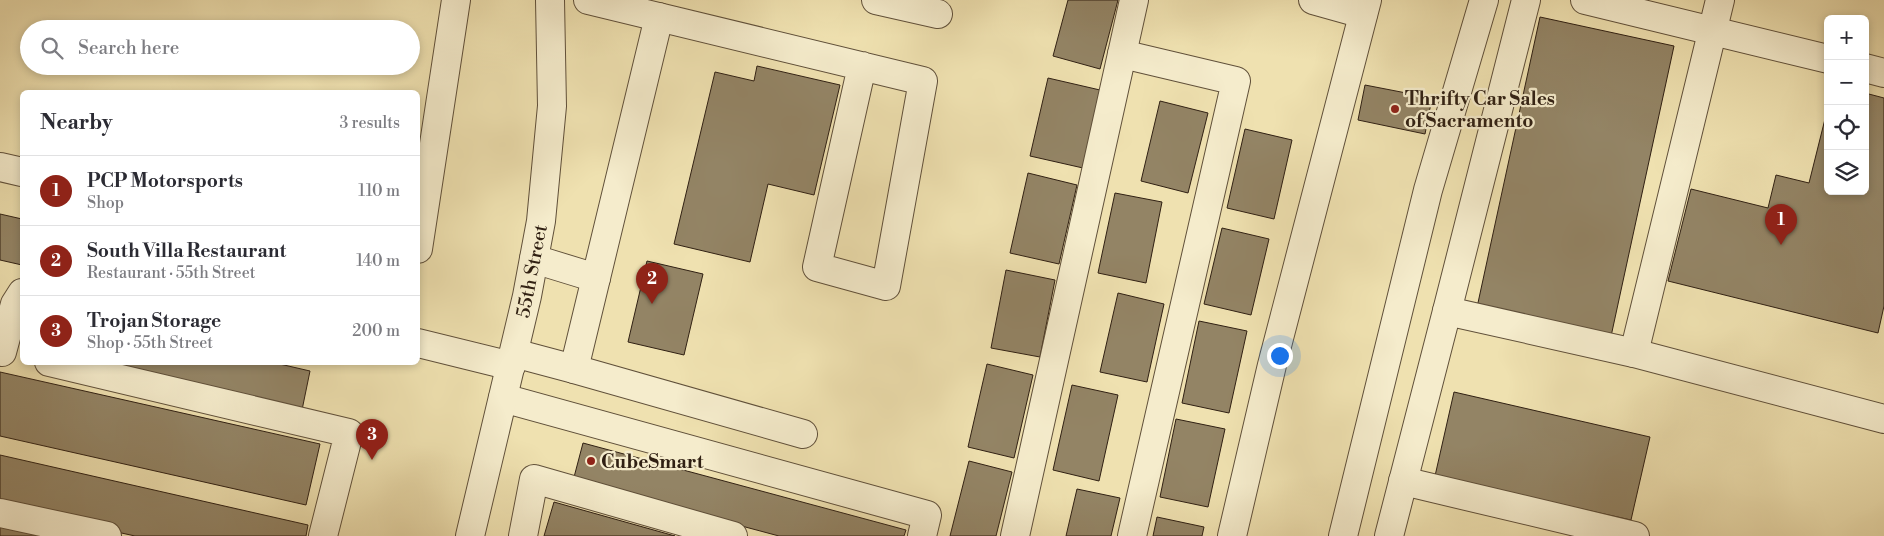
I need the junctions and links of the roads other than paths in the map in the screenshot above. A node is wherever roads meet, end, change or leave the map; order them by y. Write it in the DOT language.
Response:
graph roads {
  1 [pos="456,0"];
  2 [pos="550,0"];
  3 [pos="588,0"];
  4 [pos="876,0"];
  5 [pos="1134,0"];
  6 [pos="1312,0"];
  7 [pos="1484,0"];
  8 [pos="1526,0"];
  9 [pos="1585,0"];
  10 [pos="1720,0"];
  11 [pos="1365,7"];
  12 [pos="938,14"];
  13 [pos="659,17"];
  14 [pos="1713,30"];
  15 [pos="1122,54"];
  16 [pos="1824,58"];
  17 [pos="862,66"];
  18 [pos="1869,69"];
  19 [pos="1884,73"];
  20 [pos="0,167"];
  21 [pos="20,172"];
  22 [pos="420,236"];
  23 [pos="534,259"];
  24 [pos="596,278"];
  25 [pos="20,296"];
  26 [pos="1447,311"];
  27 [pos="420,343"];
  28 [pos="8,353"];
  29 [pos="1634,353"];
  30 [pos="512,359"];
  31 [pos="62,365"];
  32 [pos="574,369"];
  33 [pos="503,398"];
  34 [pos="1884,419"];
  35 [pos="803,434"];
  36 [pos="1403,481"];
  37 [pos="0,513"];
  38 [pos="107,536"];
  39 [pos="323,536"];
  40 [pos="470,536"];
  41 [pos="523,536"];
  42 [pos="733,536"];
  43 [pos="922,536"];
  44 [pos="1015,536"];
  45 [pos="1132,536"];
  46 [pos="1232,536"];
  47 [pos="1343,536"];
  48 [pos="1389,536"];
  49 [pos="1635,536"];
  1 -- 22 [label="street"];
  2 -- 23 [label="street, 55th Street"];
  3 -- 13 [label="street"];
  4 -- 12 [label="street"];
  5 -- 15 [label="street"];
  6 -- 11 [label="street"];
  7 -- 47 [label="street"];
  8 -- 26 [label="street"];
  9 -- 14 [label="street"];
  10 -- 14 [label="street"];
  11 -- 46 [label="street"];
  13 -- 17 [label="street"];
  13 -- 24 [label="street"];
  14 -- 16 [label="street"];
  14 -- 29 [label="street"];
  15 -- 44 [label="street"];
  15 -- 45 [label="street"];
  17 -- 17 [label="street"];
  18 -- 19 [label="street"];
  20 -- 21 [label="street"];
  23 -- 24 [label="street"];
  23 -- 30 [label="street, 55th Street"];
  24 -- 32 [label="street"];
  25 -- 28 [label="street"];
  26 -- 29 [label="street"];
  26 -- 36 [label="street"];
  27 -- 30 [label="street"];
  29 -- 34 [label="street"];
  30 -- 32 [label="street"];
  30 -- 33 [label="street, 55th Street"];
  31 -- 39 [label="street"];
  32 -- 35 [label="street"];
  33 -- 40 [label="street, 55th Street"];
  33 -- 43 [label="street"];
  36 -- 48 [label="street"];
  36 -- 49 [label="street"];
  37 -- 38 [label="street"];
  41 -- 42 [label="street"];
}
